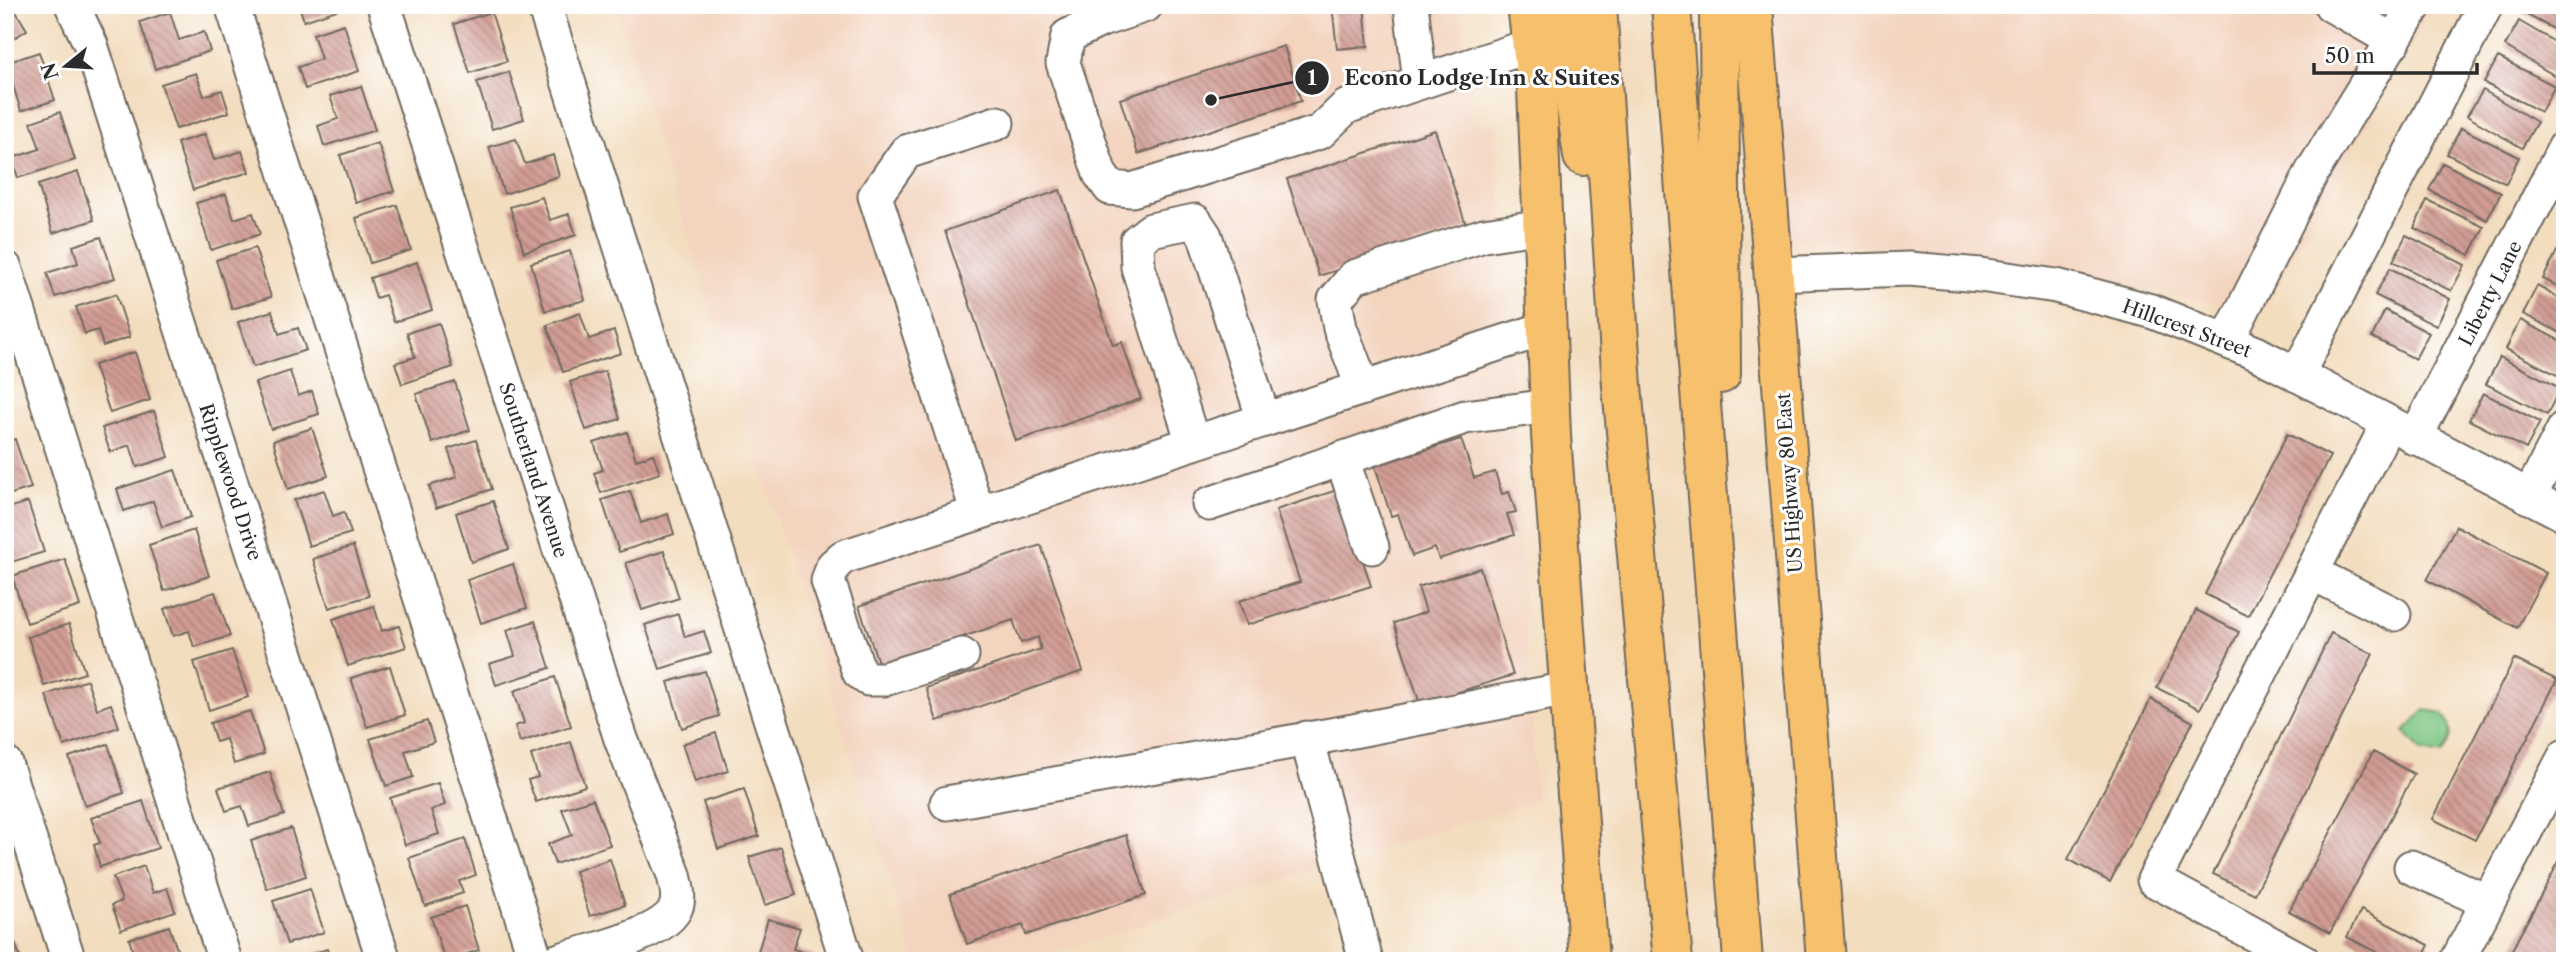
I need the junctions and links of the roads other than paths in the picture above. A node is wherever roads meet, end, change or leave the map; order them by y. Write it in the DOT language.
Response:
graph roads {
  1 [pos="72,5"];
  2 [pos="232,5"];
  3 [pos="384,5"];
  4 [pos="544,5"];
  5 [pos="1146,5"];
  6 [pos="1411,5"];
  7 [pos="1527,5"];
  8 [pos="1561,5"];
  9 [pos="1597,5"];
  10 [pos="1671,5"];
  11 [pos="1718,5"];
  12 [pos="1753,5"];
  13 [pos="2331,5"];
  14 [pos="2414,5"];
  15 [pos="2486,5"];
  16 [pos="2393,41"];
  17 [pos="1531,45"];
  18 [pos="1420,82"];
  19 [pos="997,122"];
  20 [pos="2565,147"];
  21 [pos="1543,226"];
  22 [pos="5,268"];
  23 [pos="1773,274"];
  24 [pos="1615,278"];
  25 [pos="1547,328"];
  26 [pos="2227,341"];
  27 [pos="2297,375"];
  28 [pos="1363,388"];
  29 [pos="1550,406"];
  30 [pos="1264,420"];
  31 [pos="2565,427"];
  32 [pos="2402,431"];
  33 [pos="1193,443"];
  34 [pos="1342,459"];
  35 [pos="2529,497"];
  36 [pos="1209,504"];
  37 [pos="1708,512"];
  38 [pos="978,513"];
  39 [pos="2565,515"];
  40 [pos="1373,547"];
  41 [pos="2312,573"];
  42 [pos="2394,614"];
  43 [pos="962,655"];
  44 [pos="1568,688"];
  45 [pos="1307,738"];
  46 [pos="2565,756"];
  47 [pos="5,763"];
  48 [pos="947,803"];
  49 [pos="2411,867"];
  50 [pos="2488,902"];
  51 [pos="69,961"];
  52 [pos="225,961"];
  53 [pos="384,961"];
  54 [pos="536,961"];
  55 [pos="557,961"];
  56 [pos="847,961"];
  57 [pos="1366,961"];
  58 [pos="1589,961"];
  59 [pos="1673,961"];
  60 [pos="1743,961"];
  61 [pos="1826,961"];
  62 [pos="2303,961"];
  63 [pos="2457,961"];
  1 -- 53 [label="street, Ripplewood Drive"];
  2 -- 54 [label="street"];
  3 -- 55 [label="street, Southerland Avenue"];
  4 -- 56 [label="street"];
  5 -- 18 [label="street"];
  6 -- 18 [label="street"];
  7 -- 17 [label="main road"];
  8 -- 24 [label="main road"];
  9 -- 24 [label="main road"];
  10 -- 37 [label="main road"];
  11 -- 37 [label="main road"];
  12 -- 23 [label="main road, US Highway 80 East"];
  13 -- 16 [label="street"];
  14 -- 16 [label="street"];
  15 -- 27 [label="street"];
  16 -- 26 [label="street"];
  17 -- 18 [label="street"];
  17 -- 21 [label="main road"];
  19 -- 38 [label="street"];
  20 -- 32 [label="street, Liberty Lane"];
  21 -- 25 [label="main road"];
  21 -- 28 [label="street"];
  22 -- 52 [label="street"];
  23 -- 26 [label="street, Hillcrest Street"];
  23 -- 61 [label="main road, US Highway 80 East"];
  24 -- 59 [label="main road"];
  25 -- 28 [label="street"];
  25 -- 29 [label="main road"];
  26 -- 27 [label="street, Hillcrest Street"];
  27 -- 32 [label="street, Hillcrest Street"];
  28 -- 30 [label="street"];
  29 -- 34 [label="street"];
  29 -- 44 [label="main road"];
  30 -- 33 [label="street"];
  30 -- 33 [label="street"];
  31 -- 35 [label="street"];
  32 -- 35 [label="street, Hillcrest Street"];
  32 -- 41 [label="street, Liberty Lane"];
  33 -- 38 [label="street"];
  34 -- 36 [label="street"];
  34 -- 40 [label="street"];
  35 -- 39 [label="street, Hillcrest Street"];
  37 -- 60 [label="main road"];
  38 -- 43 [label="street"];
  41 -- 42 [label="street"];
  41 -- 62 [label="street, Liberty Lane"];
  44 -- 45 [label="street"];
  44 -- 58 [label="main road"];
  45 -- 48 [label="street"];
  45 -- 57 [label="street"];
  46 -- 50 [label="street"];
  47 -- 51 [label="street"];
  49 -- 50 [label="street"];
  50 -- 63 [label="street"];
}
